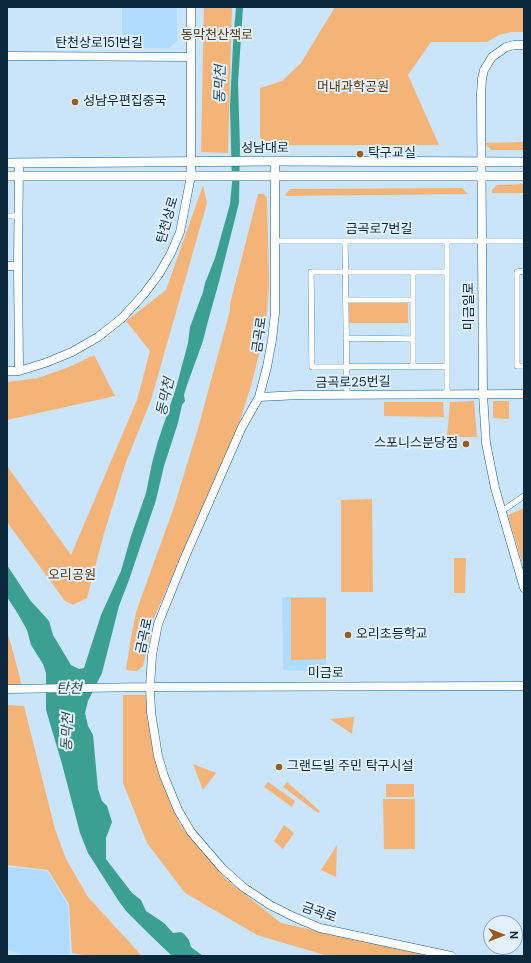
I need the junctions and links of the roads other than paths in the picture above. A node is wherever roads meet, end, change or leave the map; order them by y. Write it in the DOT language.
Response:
graph roads {
  1 [pos="191,7"];
  2 [pos="524,45"];
  3 [pos="7,56"];
  4 [pos="191,57"];
  5 [pos="275,161"];
  6 [pos="191,162"];
  7 [pos="482,162"];
  8 [pos="524,162"];
  9 [pos="7,163"];
  10 [pos="19,163"];
  11 [pos="7,176"];
  12 [pos="19,176"];
  13 [pos="191,176"];
  14 [pos="275,176"];
  15 [pos="482,176"];
  16 [pos="524,176"];
  17 [pos="7,216"];
  18 [pos="18,216"];
  19 [pos="275,241"];
  20 [pos="345,241"];
  21 [pos="447,241"];
  22 [pos="482,241"];
  23 [pos="524,241"];
  24 [pos="7,266"];
  25 [pos="18,266"];
  26 [pos="345,272"];
  27 [pos="412,272"];
  28 [pos="447,272"];
  29 [pos="524,272"];
  30 [pos="346,300"];
  31 [pos="413,300"];
  32 [pos="346,338"];
  33 [pos="413,339"];
  34 [pos="346,366"];
  35 [pos="413,366"];
  36 [pos="447,366"];
  37 [pos="524,366"];
  38 [pos="20,370"];
  39 [pos="7,371"];
  40 [pos="447,394"];
  41 [pos="483,394"];
  42 [pos="524,394"];
  43 [pos="347,395"];
  44 [pos="259,397"];
  45 [pos="524,496"];
  46 [pos="502,511"];
  47 [pos="524,588"];
  48 [pos="524,686"];
  49 [pos="150,687"];
  50 [pos="7,689"];
  51 [pos="451,956"];
  1 -- 4 [label="street, 탄천상로"];
  2 -- 7 [label="street, 미금일로"];
  3 -- 4 [label="street, 탄천상로151번길"];
  4 -- 6 [label="street, 탄천상로"];
  5 -- 6 [label="main road, 성남대로"];
  5 -- 7 [label="main road, 성남대로"];
  5 -- 14 [label="street, 금곡로"];
  6 -- 10 [label="main road, 성남대로"];
  6 -- 13 [label="street, 탄천상로"];
  7 -- 8 [label="main road, 성남대로"];
  7 -- 15 [label="street, 미금일로"];
  9 -- 10 [label="main road, 성남대로"];
  10 -- 12 [label="street"];
  11 -- 12 [label="main road, 성남대로"];
  12 -- 13 [label="main road, 성남대로"];
  12 -- 18 [label="street"];
  13 -- 14 [label="main road, 성남대로"];
  13 -- 38 [label="street, 탄천상로"];
  14 -- 15 [label="main road, 성남대로"];
  14 -- 19 [label="street, 금곡로"];
  15 -- 16 [label="main road, 성남대로"];
  15 -- 22 [label="street, 미금일로"];
  17 -- 18 [label="street"];
  18 -- 25 [label="street"];
  19 -- 20 [label="street, 금곡로7번길"];
  19 -- 44 [label="street, 금곡로"];
  20 -- 21 [label="street, 금곡로7번길"];
  20 -- 26 [label="street"];
  21 -- 22 [label="street, 금곡로7번길"];
  21 -- 28 [label="street"];
  22 -- 23 [label="street, 금곡로7번길"];
  22 -- 41 [label="street, 미금일로"];
  24 -- 25 [label="street"];
  25 -- 38 [label="street"];
  26 -- 27 [label="street"];
  26 -- 30 [label="street"];
  26 -- 34 [label="street"];
  27 -- 28 [label="street"];
  27 -- 31 [label="street"];
  28 -- 36 [label="street"];
  29 -- 37 [label="street"];
  30 -- 31 [label="street"];
  30 -- 32 [label="street"];
  31 -- 33 [label="street"];
  32 -- 33 [label="street"];
  32 -- 34 [label="street"];
  33 -- 35 [label="street"];
  34 -- 35 [label="street"];
  34 -- 43 [label="street"];
  35 -- 36 [label="street"];
  36 -- 40 [label="street"];
  38 -- 39 [label="street, 탄천상로"];
  40 -- 41 [label="street, 금곡로25번길"];
  40 -- 43 [label="street, 금곡로25번길"];
  41 -- 42 [label="street, 금곡로25번길"];
  41 -- 46 [label="street, 미금일로"];
  43 -- 44 [label="street, 금곡로25번길"];
  44 -- 49 [label="street, 금곡로"];
  45 -- 46 [label="street"];
  46 -- 47 [label="street, 미금일로"];
  48 -- 49 [label="street, 미금로"];
  49 -- 50 [label="street, 미금로"];
  49 -- 51 [label="street, 금곡로"];
}
